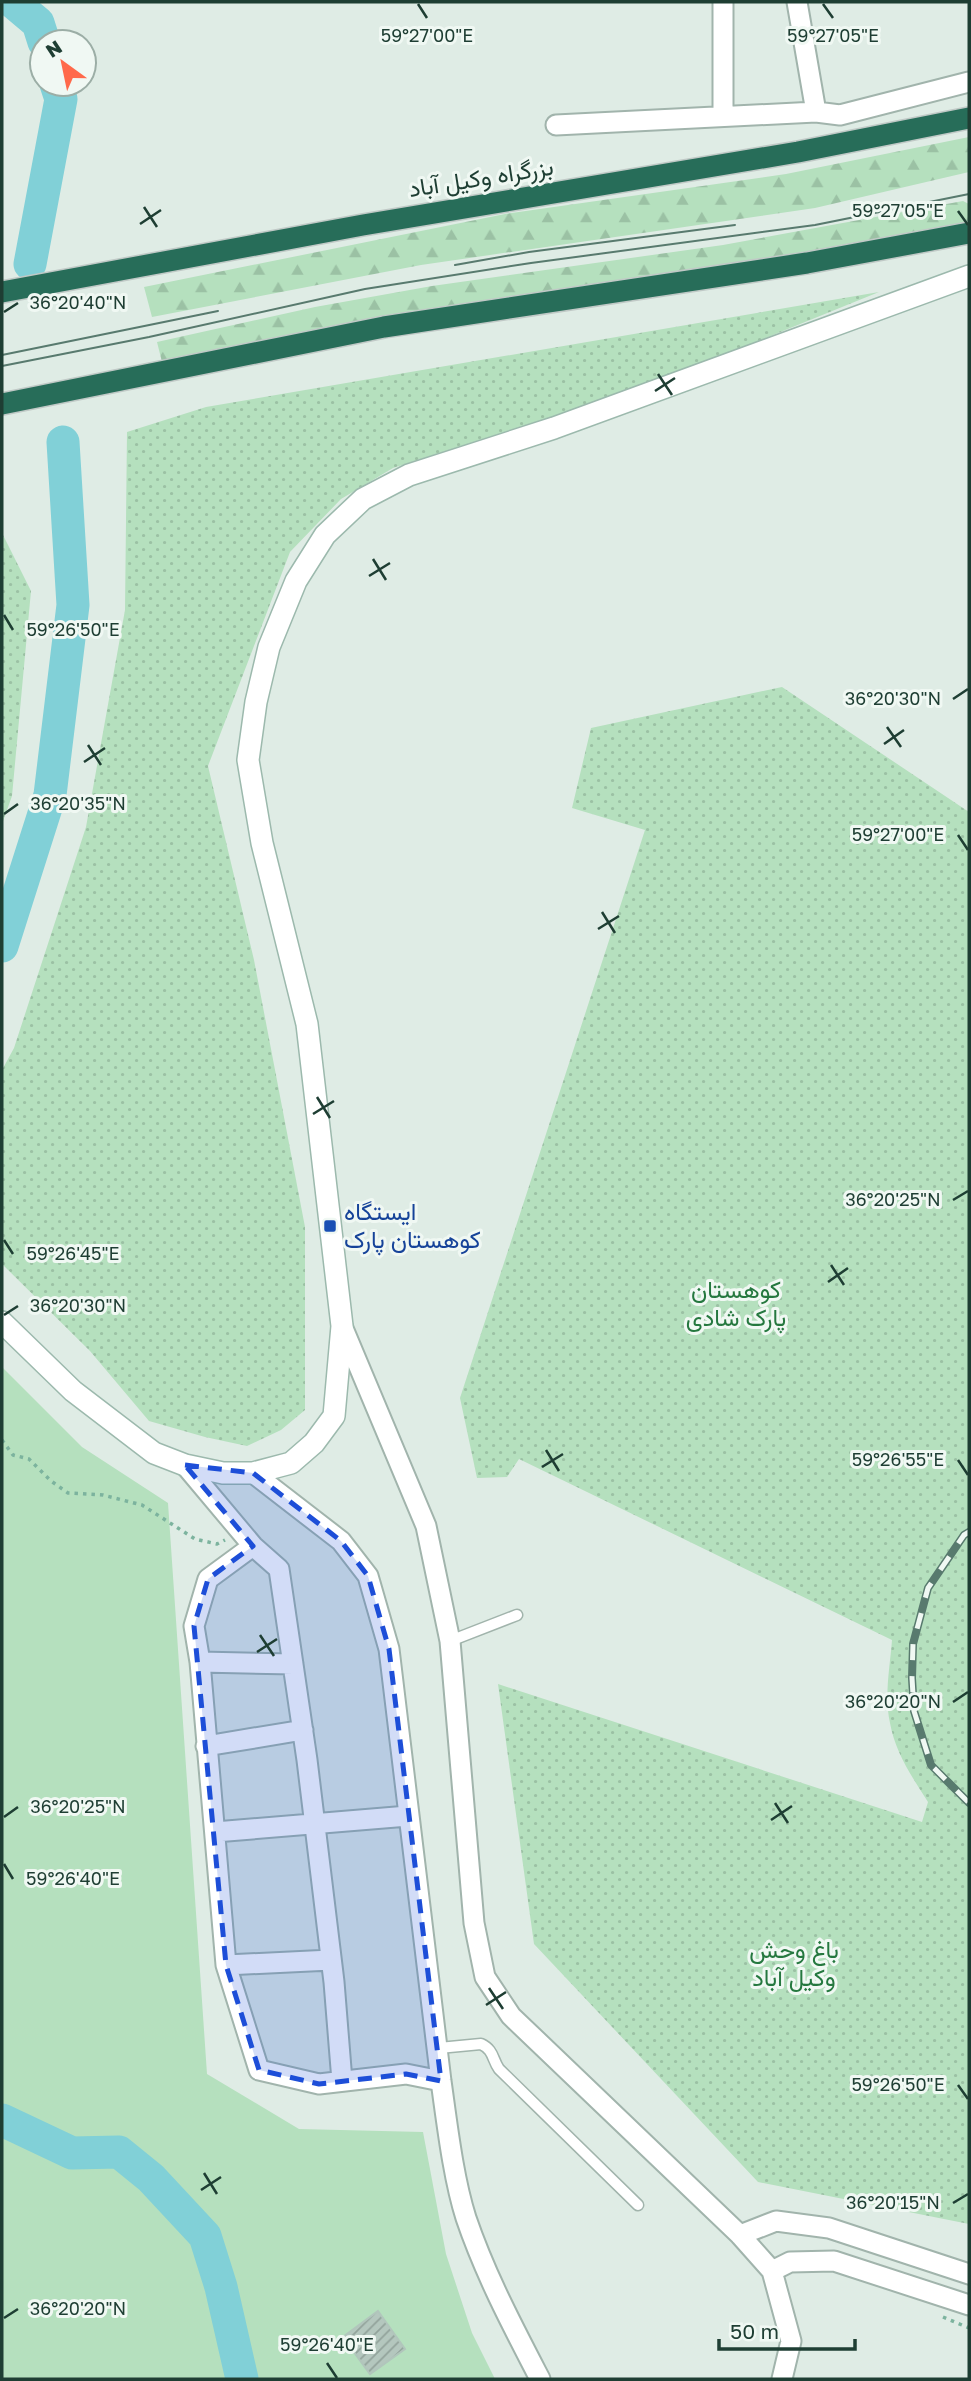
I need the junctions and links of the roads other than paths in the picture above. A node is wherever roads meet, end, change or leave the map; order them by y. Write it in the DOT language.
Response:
graph roads {
  1 [pos="723,2"];
  2 [pos="797,2"];
  3 [pos="969,82"];
  4 [pos="816,111"];
  5 [pos="723,116"];
  6 [pos="969,118"];
  7 [pos="556,125"];
  8 [pos="969,233"];
  9 [pos="969,276"];
  10 [pos="2,292"];
  11 [pos="2,404"];
  12 [pos="2,1322"];
  13 [pos="342,1326"];
  14 [pos="185,1465"];
  15 [pos="253,1473"];
  16 [pos="247,1539"];
  17 [pos="517,1615"];
  18 [pos="450,1641"];
  19 [pos="200,1662"];
  20 [pos="293,1664"];
  21 [pos="303,1730"];
  22 [pos="206,1746"];
  23 [pos="408,1816"];
  24 [pos="315,1825"];
  25 [pos="215,1832"];
  26 [pos="331,1960"];
  27 [pos="226,1965"];
  28 [pos="439,2048"];
  29 [pos="342,2081"];
  30 [pos="441,2081"];
  31 [pos="638,2205"];
  32 [pos="740,2235"];
  33 [pos="772,2271"];
  34 [pos="969,2274"];
  35 [pos="969,2305"];
  36 [pos="540,2379"];
  37 [pos="782,2379"];
  1 -- 5 [label="street"];
  2 -- 4 [label="street"];
  3 -- 4 [label="street"];
  4 -- 5 [label="street"];
  5 -- 7 [label="street"];
  6 -- 10 [label="highway, بزرگراه وکیل آباد"];
  8 -- 11 [label="highway"];
  9 -- 13 [label="street"];
  12 -- 14 [label="street"];
  13 -- 15 [label="street"];
  13 -- 18 [label="street"];
  14 -- 15 [label="street"];
  14 -- 16 [label="street"];
  15 -- 23 [label="street"];
  16 -- 19 [label="street"];
  16 -- 20 [label="street"];
  17 -- 18 [label="lane"];
  18 -- 32 [label="street"];
  19 -- 20 [label="street"];
  19 -- 22 [label="street"];
  20 -- 21 [label="street"];
  21 -- 22 [label="street"];
  21 -- 24 [label="street"];
  22 -- 25 [label="street"];
  23 -- 24 [label="street"];
  23 -- 28 [label="street"];
  24 -- 25 [label="street"];
  24 -- 26 [label="street"];
  25 -- 27 [label="street"];
  26 -- 27 [label="street"];
  26 -- 29 [label="street"];
  27 -- 29 [label="street"];
  28 -- 30 [label="street"];
  28 -- 31 [label="lane"];
  29 -- 30 [label="street"];
  30 -- 36 [label="street"];
  32 -- 33 [label="street"];
  32 -- 34 [label="street"];
  33 -- 35 [label="street"];
  33 -- 37 [label="street"];
}
